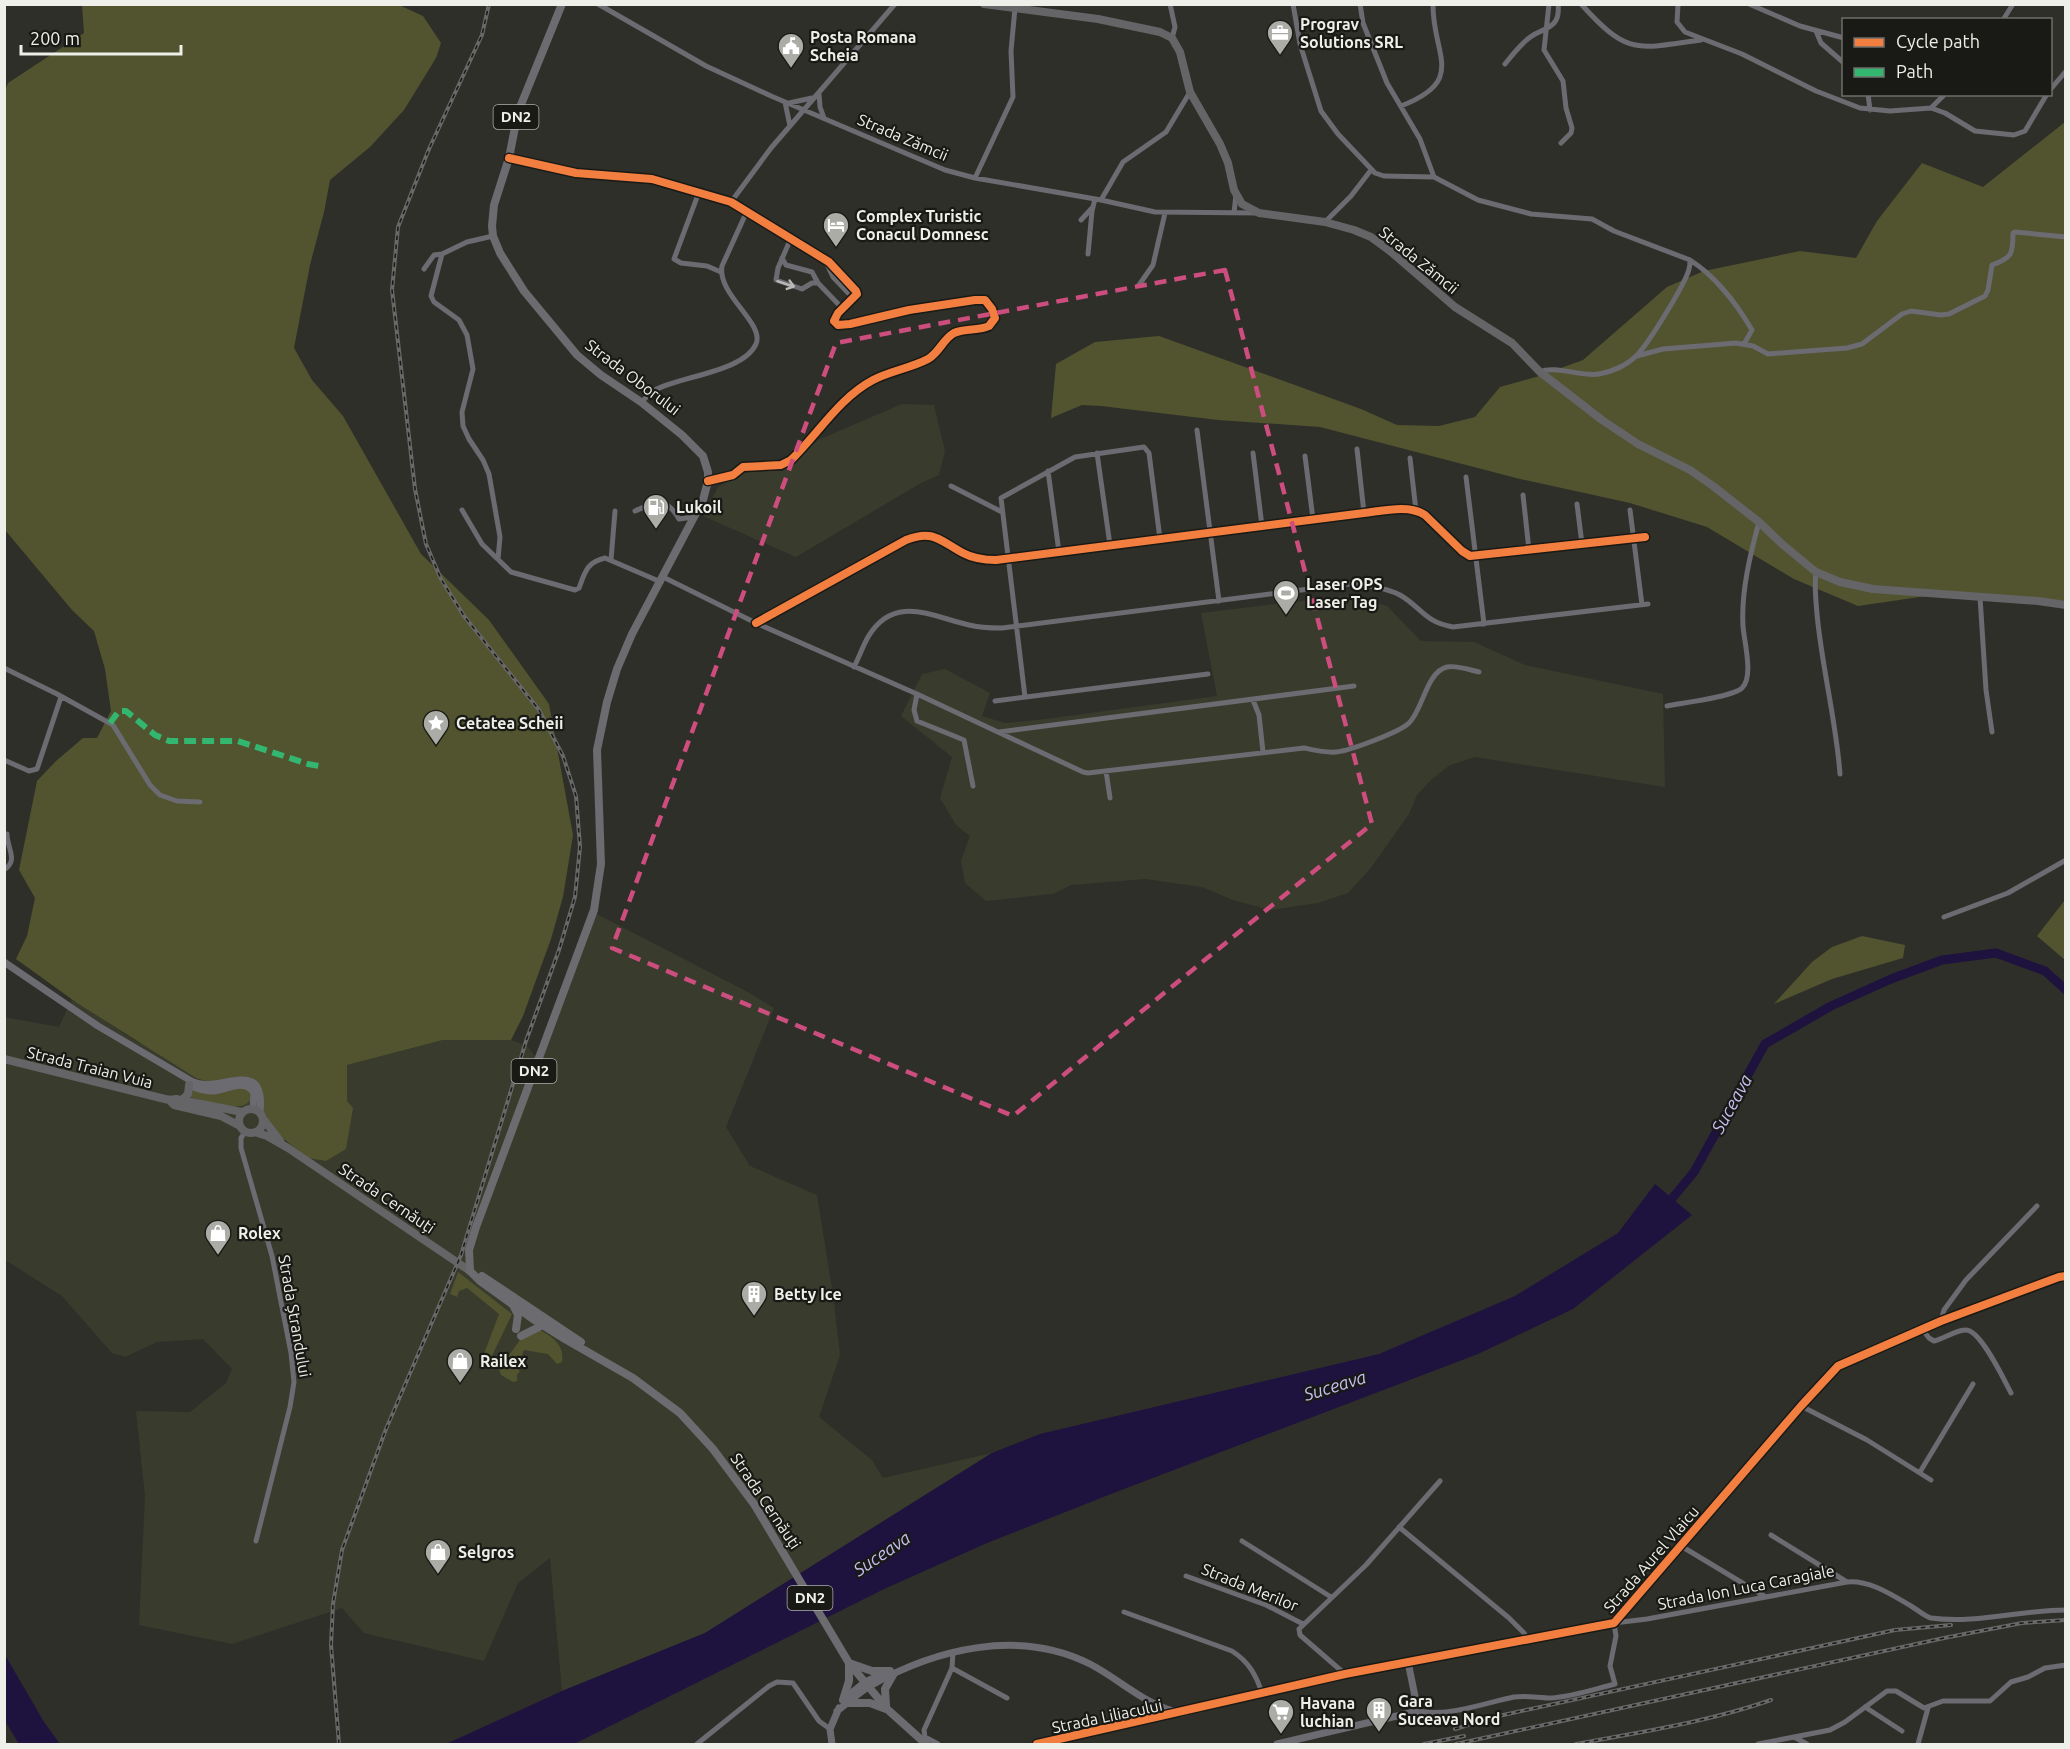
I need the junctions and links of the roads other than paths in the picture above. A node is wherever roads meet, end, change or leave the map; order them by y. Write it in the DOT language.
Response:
graph roads {
  1 [pos="562,4"];
  2 [pos="598,4"];
  3 [pos="893,4"];
  4 [pos="984,4"];
  5 [pos="1170,4"];
  6 [pos="1293,4"];
  7 [pos="1360,4"];
  8 [pos="1432,4"];
  9 [pos="1549,4"];
  10 [pos="1564,4"];
  11 [pos="1581,4"];
  12 [pos="1678,4"];
  13 [pos="1749,4"];
  14 [pos="2013,4"];
  15 [pos="1558,7"];
  16 [pos="1016,8"];
  17 [pos="2004,18"];
  18 [pos="1545,30"];
  19 [pos="1816,31"];
  20 [pos="1172,38"];
  21 [pos="1842,38"];
  22 [pos="1703,39"];
  23 [pos="1842,61"];
  24 [pos="1505,64"];
  25 [pos="2066,71"];
  26 [pos="2052,88"];
  27 [pos="1190,92"];
  28 [pos="816,95"];
  29 [pos="1868,96"];
  30 [pos="1943,96"];
  31 [pos="2046,96"];
  32 [pos="786,103"];
  33 [pos="1401,106"];
  34 [pos="1931,108"];
  35 [pos="804,110"];
  36 [pos="1870,110"];
  37 [pos="824,118"];
  38 [pos="790,126"];
  39 [pos="1561,143"];
  40 [pos="509,158"];
  41 [pos="1371,170"];
  42 [pos="1434,177"];
  43 [pos="975,178"];
  44 [pos="699,192"];
  45 [pos="1236,194"];
  46 [pos="1098,199"];
  47 [pos="731,202"];
  48 [pos="1092,208"];
  49 [pos="747,211"];
  50 [pos="1165,213"];
  51 [pos="1234,213"];
  52 [pos="1259,213"];
  53 [pos="1081,220"];
  54 [pos="1325,222"];
  55 [pos="493,236"];
  56 [pos="2066,237"];
  57 [pos="791,238"];
  58 [pos="1088,254"];
  59 [pos="442,255"];
  60 [pos="782,258"];
  61 [pos="1690,260"];
  62 [pos="424,269"];
  63 [pos="721,272"];
  64 [pos="818,283"];
  65 [pos="1139,285"];
  66 [pos="842,308"];
  67 [pos="1744,344"];
  68 [pos="1636,356"];
  69 [pos="1540,372"];
  70 [pos="641,402"];
  71 [pos="1197,430"];
  72 [pos="1357,449"];
  73 [pos="1097,453"];
  74 [pos="1253,453"];
  75 [pos="1305,456"];
  76 [pos="1410,458"];
  77 [pos="1048,471"];
  78 [pos="1466,477"];
  79 [pos="708,481"];
  80 [pos="951,486"];
  81 [pos="1523,495"];
  82 [pos="1577,504"];
  83 [pos="462,510"];
  84 [pos="1630,510"];
  85 [pos="615,511"];
  86 [pos="635,511"];
  87 [pos="1416,511"];
  88 [pos="1002,512"];
  89 [pos="1364,513"];
  90 [pos="695,517"];
  91 [pos="1313,519"];
  92 [pos="1759,522"];
  93 [pos="1262,526"];
  94 [pos="1210,533"];
  95 [pos="1645,537"];
  96 [pos="1633,538"];
  97 [pos="1160,539"];
  98 [pos="1582,544"];
  99 [pos="1110,546"];
  100 [pos="1529,550"];
  101 [pos="1059,552"];
  102 [pos="1476,556"];
  103 [pos="1009,558"];
  104 [pos="498,559"];
  105 [pos="611,560"];
  106 [pos="1816,572"];
  107 [pos="662,580"];
  108 [pos="1980,597"];
  109 [pos="1219,602"];
  110 [pos="2066,605"];
  111 [pos="756,622"];
  112 [pos="1484,624"];
  113 [pos="1018,627"];
  114 [pos="854,667"];
  115 [pos="4,668"];
  116 [pos="1479,672"];
  117 [pos="1208,674"];
  118 [pos="1354,686"];
  119 [pos="917,694"];
  120 [pos="61,697"];
  121 [pos="1026,698"];
  122 [pos="1253,700"];
  123 [pos="995,701"];
  124 [pos="1667,706"];
  125 [pos="997,732"];
  126 [pos="1992,732"];
  127 [pos="1263,752"];
  128 [pos="4,760"];
  129 [pos="1106,771"];
  130 [pos="1840,774"];
  131 [pos="973,786"];
  132 [pos="1110,798"];
  133 [pos="200,802"];
  134 [pos="7,834"];
  135 [pos="2066,860"];
  136 [pos="4,870"];
  137 [pos="1944,917"];
  138 [pos="4,962"];
  139 [pos="4,1059"];
  140 [pos="175,1072"];
  141 [pos="189,1085"];
  142 [pos="169,1100"];
  143 [pos="182,1100"];
  144 [pos="242,1112"];
  145 [pos="259,1114"];
  146 [pos="243,1129"];
  147 [pos="255,1132"];
  148 [pos="288,1148"];
  149 [pos="2037,1206"];
  150 [pos="470,1271"];
  151 [pos="2066,1276"];
  152 [pos="513,1304"];
  153 [pos="1941,1321"];
  154 [pos="543,1324"];
  155 [pos="1922,1329"];
  156 [pos="633,1378"];
  157 [pos="1973,1384"];
  158 [pos="2011,1393"];
  159 [pos="1801,1406"];
  160 [pos="1920,1472"];
  161 [pos="1440,1480"];
  162 [pos="1931,1480"];
  163 [pos="1400,1527"];
  164 [pos="1771,1535"];
  165 [pos="1242,1540"];
  166 [pos="256,1541"];
  167 [pos="1681,1546"];
  168 [pos="1186,1576"];
  169 [pos="1847,1582"];
  170 [pos="1331,1597"];
  171 [pos="1765,1597"];
  172 [pos="2066,1610"];
  173 [pos="1124,1612"];
  174 [pos="1614,1623"];
  175 [pos="1304,1624"];
  176 [pos="1528,1640"];
  177 [pos="953,1652"];
  178 [pos="1408,1662"];
  179 [pos="849,1663"];
  180 [pos="2066,1665"];
  181 [pos="952,1668"];
  182 [pos="891,1673"];
  183 [pos="1346,1674"];
  184 [pos="867,1684"];
  185 [pos="1262,1693"];
  186 [pos="1007,1698"];
  187 [pos="846,1702"];
  188 [pos="1865,1707"];
  189 [pos="1928,1708"];
  190 [pos="887,1709"];
  191 [pos="1418,1711"];
  192 [pos="1182,1713"];
  193 [pos="830,1729"];
  194 [pos="1902,1731"];
  195 [pos="1794,1737"];
  196 [pos="697,1744"];
  197 [pos="832,1744"];
  198 [pos="926,1744"];
  199 [pos="938,1744"];
  200 [pos="1037,1744"];
  201 [pos="1277,1744"];
  202 [pos="1758,1744"];
  203 [pos="1807,1744"];
  204 [pos="1918,1744"];
  1 -- 40 [label="main road, Strada Oborului / DN2"];
  2 -- 32 [label="street, Strada Zămcii"];
  3 -- 28 [label="street"];
  4 -- 16 [label="main road"];
  5 -- 20 [label="street"];
  6 -- 41 [label="street"];
  7 -- 33 [label="street"];
  8 -- 33 [label="street"];
  9 -- 18 [label="street"];
  10 -- 15 [label="street"];
  11 -- 22 [label="street"];
  12 -- 22 [label="street"];
  13 -- 19 [label="street"];
  14 -- 17 [label="street"];
  15 -- 18 [label="street"];
  16 -- 20 [label="main road"];
  16 -- 43 [label="street"];
  18 -- 24 [label="street"];
  18 -- 39 [label="street"];
  19 -- 21 [label="street"];
  19 -- 23 [label="street"];
  20 -- 27 [label="main road"];
  22 -- 36 [label="street"];
  25 -- 26 [label="street"];
  27 -- 45 [label="main road"];
  27 -- 46 [label="street"];
  28 -- 32 [label="street"];
  28 -- 35 [label="street"];
  28 -- 37 [label="street"];
  29 -- 36 [label="street"];
  30 -- 34 [label="street"];
  31 -- 34 [label="street"];
  32 -- 35 [label="street, Strada Zămcii"];
  32 -- 38 [label="street"];
  33 -- 42 [label="street"];
  34 -- 36 [label="street"];
  35 -- 37 [label="street, Strada Zămcii"];
  35 -- 38 [label="street"];
  37 -- 43 [label="street, Strada Zămcii"];
  38 -- 47 [label="street"];
  40 -- 44 [label="street"];
  40 -- 55 [label="main road, Strada Oborului / DN2"];
  41 -- 42 [label="street"];
  41 -- 54 [label="street"];
  42 -- 61 [label="street"];
  43 -- 46 [label="street, Strada Zămcii"];
  44 -- 47 [label="street"];
  44 -- 63 [label="street"];
  45 -- 51 [label="street"];
  45 -- 52 [label="main road"];
  46 -- 48 [label="street"];
  46 -- 50 [label="street, Strada Zămcii"];
  47 -- 49 [label="street"];
  48 -- 53 [label="street"];
  48 -- 58 [label="street"];
  49 -- 57 [label="street"];
  49 -- 63 [label="street"];
  50 -- 51 [label="street, Strada Zămcii"];
  50 -- 65 [label="street"];
  51 -- 52 [label="street, Strada Zămcii"];
  52 -- 54 [label="main road, Strada Zămcii"];
  54 -- 69 [label="main road, Strada Zămcii"];
  55 -- 59 [label="street"];
  55 -- 70 [label="main road, Strada Oborului / DN2"];
  56 -- 67 [label="street"];
  57 -- 60 [label="street"];
  57 -- 66 [label="street"];
  59 -- 62 [label="street"];
  59 -- 104 [label="street"];
  60 -- 64 [label="street"];
  60 -- 64 [label="street, one-way"];
  61 -- 67 [label="street"];
  61 -- 68 [label="street"];
  63 -- 70 [label="street"];
  64 -- 66 [label="street"];
  66 -- 79 [label="street"];
  67 -- 68 [label="street"];
  68 -- 69 [label="street"];
  69 -- 92 [label="main road, Strada Zămcii"];
  70 -- 79 [label="main road, Strada Oborului / DN2"];
  71 -- 94 [label="street"];
  72 -- 89 [label="street"];
  73 -- 77 [label="street"];
  73 -- 97 [label="street"];
  73 -- 99 [label="street"];
  74 -- 93 [label="street"];
  75 -- 91 [label="street"];
  76 -- 87 [label="street"];
  77 -- 88 [label="street"];
  77 -- 101 [label="street"];
  78 -- 102 [label="street"];
  79 -- 90 [label="main road, DN2"];
  80 -- 88 [label="street"];
  81 -- 100 [label="street"];
  82 -- 98 [label="street"];
  83 -- 104 [label="street"];
  84 -- 96 [label="street"];
  85 -- 105 [label="street"];
  86 -- 90 [label="street"];
  87 -- 89 [label="street"];
  87 -- 102 [label="street"];
  88 -- 103 [label="street"];
  89 -- 91 [label="street"];
  90 -- 107 [label="main road, DN2"];
  91 -- 93 [label="street"];
  92 -- 106 [label="main road, Strada Zămcii"];
  92 -- 124 [label="street"];
  93 -- 94 [label="street"];
  94 -- 97 [label="street"];
  94 -- 109 [label="street"];
  95 -- 96 [label="street"];
  96 -- 98 [label="street"];
  96 -- 112 [label="street"];
  97 -- 99 [label="street"];
  98 -- 100 [label="street"];
  99 -- 101 [label="street"];
  100 -- 102 [label="street"];
  101 -- 103 [label="street"];
  102 -- 112 [label="street"];
  103 -- 111 [label="street"];
  103 -- 113 [label="street"];
  104 -- 105 [label="street"];
  105 -- 107 [label="street"];
  106 -- 108 [label="main road, Strada Zămcii"];
  106 -- 130 [label="street"];
  107 -- 111 [label="street"];
  107 -- 150 [label="main road, DN2"];
  108 -- 110 [label="main road, Strada Zămcii"];
  108 -- 126 [label="street"];
  109 -- 112 [label="street"];
  109 -- 113 [label="street"];
  111 -- 114 [label="street"];
  113 -- 114 [label="street"];
  113 -- 121 [label="street"];
  114 -- 119 [label="street"];
  115 -- 120 [label="street"];
  116 -- 127 [label="street"];
  117 -- 121 [label="street"];
  118 -- 122 [label="street"];
  119 -- 125 [label="street"];
  119 -- 131 [label="street"];
  120 -- 128 [label="street"];
  120 -- 133 [label="street"];
  121 -- 123 [label="street"];
  122 -- 125 [label="street"];
  122 -- 127 [label="street"];
  125 -- 129 [label="street"];
  127 -- 129 [label="street"];
  129 -- 132 [label="street"];
  134 -- 136 [label="street"];
  135 -- 137 [label="street"];
  138 -- 140 [label="street, Strada Cernăuți"];
  139 -- 142 [label="main road, Strada Traian Vuia"];
  140 -- 141 [label="street, Strada Cernăuți"];
  140 -- 145 [label="street, Strada Cernăuți"];
  141 -- 143 [label="main road"];
  141 -- 145 [label="street, Strada Cernăuți"];
  142 -- 143 [label="main road, Strada Traian Vuia"];
  142 -- 146 [label="main road, Strada Traian Vuia"];
  143 -- 144 [label="main road, Strada Traian Vuia"];
  144 -- 145 [label="main road"];
  144 -- 146 [label="main road"];
  145 -- 147 [label="main road"];
  145 -- 148 [label="main road, Strada Cernăuți"];
  146 -- 147 [label="main road"];
  146 -- 166 [label="street, Strada Ștrandului"];
  147 -- 148 [label="main road, Strada Cernăuți"];
  148 -- 150 [label="main road, Strada Cernăuți"];
  149 -- 153 [label="street"];
  150 -- 152 [label="main road, Strada Cernăuți / DN2"];
  150 -- 156 [label="main road, Strada Cernăuți / DN2"];
  151 -- 153 [label="street, Strada Aurel Vlaicu"];
  152 -- 154 [label="main road, Strada Cernăuți / DN2"];
  152 -- 154 [label="main road"];
  153 -- 155 [label="street, Strada Aurel Vlaicu"];
  154 -- 156 [label="main road, Strada Cernăuți / DN2"];
  155 -- 158 [label="street"];
  155 -- 159 [label="street, Strada Aurel Vlaicu"];
  156 -- 179 [label="main road, Strada Cernăuți / DN2"];
  157 -- 160 [label="street"];
  159 -- 160 [label="street"];
  159 -- 167 [label="street, Strada Aurel Vlaicu"];
  160 -- 162 [label="street"];
  161 -- 163 [label="street"];
  163 -- 170 [label="street"];
  163 -- 176 [label="street"];
  164 -- 169 [label="street, Strada Ion Luca Caragiale"];
  165 -- 170 [label="street"];
  167 -- 171 [label="street"];
  167 -- 174 [label="street, Strada Aurel Vlaicu"];
  168 -- 175 [label="street, Strada Merilor"];
  169 -- 171 [label="street, Strada Ion Luca Caragiale"];
  169 -- 172 [label="street, Strada Ion Luca Caragiale"];
  170 -- 175 [label="street"];
  171 -- 174 [label="street, Strada Ion Luca Caragiale"];
  173 -- 185 [label="street"];
  174 -- 176 [label="street, Strada Aurel Vlaicu"];
  174 -- 191 [label="street"];
  175 -- 183 [label="street"];
  176 -- 178 [label="street, Strada Aurel Vlaicu"];
  177 -- 181 [label="street"];
  177 -- 182 [label="street"];
  177 -- 192 [label="street"];
  178 -- 183 [label="street, Strada Aurel Vlaicu"];
  178 -- 191 [label="street"];
  179 -- 182 [label="main road"];
  179 -- 184 [label="main road, DN2"];
  179 -- 187 [label="main road"];
  180 -- 189 [label="street"];
  181 -- 186 [label="street"];
  181 -- 199 [label="street"];
  182 -- 184 [label="street"];
  182 -- 190 [label="main road"];
  183 -- 185 [label="street, Strada Aurel Vlaicu"];
  184 -- 187 [label="street"];
  184 -- 190 [label="main road, DN2"];
  185 -- 192 [label="street, Strada Aurel Vlaicu"];
  187 -- 190 [label="main road"];
  187 -- 193 [label="street"];
  188 -- 189 [label="street"];
  188 -- 194 [label="street"];
  188 -- 195 [label="street"];
  189 -- 204 [label="street"];
  190 -- 198 [label="main road, DN2"];
  191 -- 201 [label="street"];
  192 -- 200 [label="street, Strada Liliacului"];
  193 -- 196 [label="street"];
  193 -- 197 [label="street"];
  195 -- 202 [label="street"];
  195 -- 203 [label="street"];
}
